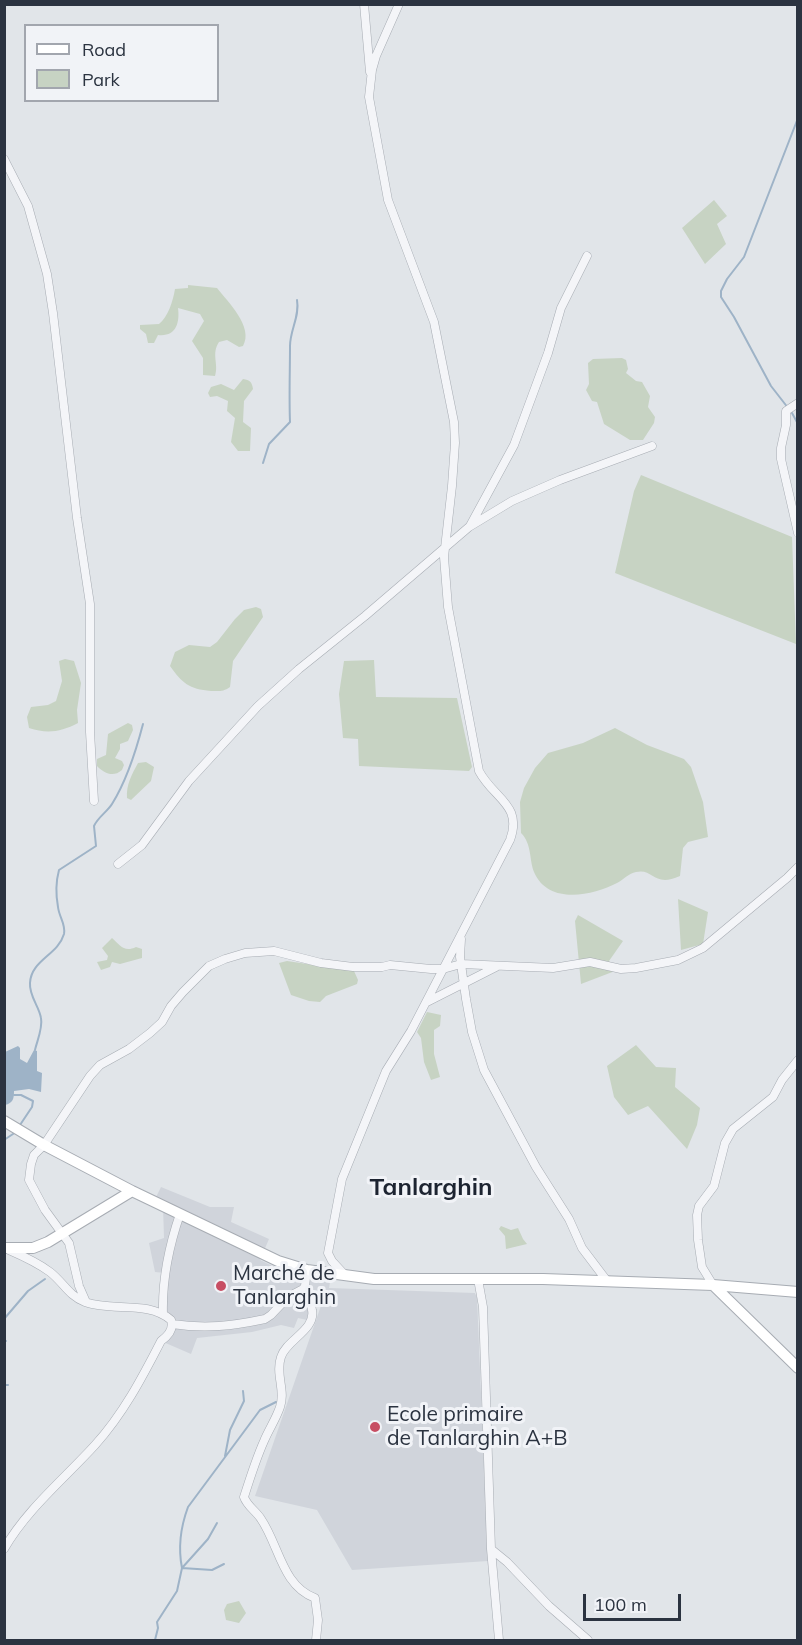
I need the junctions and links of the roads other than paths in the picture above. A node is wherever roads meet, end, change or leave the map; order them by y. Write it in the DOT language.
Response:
graph roads {
  1 [pos="364,4"];
  2 [pos="399,4"];
  3 [pos="370,77"];
  4 [pos="4,159"];
  5 [pos="587,256"];
  6 [pos="798,403"];
  7 [pos="652,446"];
  8 [pos="470,527"];
  9 [pos="798,533"];
  10 [pos="445,549"];
  11 [pos="94,801"];
  12 [pos="118,864"];
  13 [pos="798,867"];
  14 [pos="461,935"];
  15 [pos="461,964"];
  16 [pos="502,966"];
  17 [pos="443,969"];
  18 [pos="464,983"];
  19 [pos="425,1003"];
  20 [pos="798,1060"];
  21 [pos="4,1121"];
  22 [pos="44,1145"];
  23 [pos="132,1191"];
  24 [pos="180,1214"];
  25 [pos="63,1233"];
  26 [pos="4,1248"];
  27 [pos="307,1270"];
  28 [pos="347,1277"];
  29 [pos="478,1279"];
  30 [pos="607,1281"];
  31 [pos="712,1285"];
  32 [pos="303,1289"];
  33 [pos="798,1292"];
  34 [pos="86,1302"];
  35 [pos="163,1314"];
  36 [pos="172,1324"];
  37 [pos="798,1368"];
  38 [pos="4,1549"];
  39 [pos="491,1549"];
  40 [pos="316,1641"];
  41 [pos="499,1641"];
  42 [pos="588,1641"];
  1 -- 3 [label="street"];
  2 -- 3 [label="street"];
  3 -- 10 [label="street"];
  4 -- 11 [label="street"];
  5 -- 8 [label="street"];
  6 -- 9 [label="street"];
  7 -- 8 [label="street"];
  8 -- 10 [label="street"];
  10 -- 12 [label="street"];
  10 -- 14 [label="street"];
  13 -- 16 [label="street"];
  14 -- 15 [label="street"];
  14 -- 17 [label="street"];
  15 -- 16 [label="street"];
  15 -- 17 [label="street"];
  15 -- 18 [label="street"];
  16 -- 18 [label="street"];
  17 -- 19 [label="street"];
  17 -- 22 [label="street"];
  18 -- 19 [label="street"];
  18 -- 30 [label="street"];
  19 -- 28 [label="street"];
  20 -- 31 [label="street"];
  21 -- 22 [label="street"];
  22 -- 23 [label="street"];
  22 -- 25 [label="street"];
  23 -- 24 [label="street"];
  23 -- 25 [label="street"];
  24 -- 27 [label="street"];
  24 -- 35 [label="street"];
  25 -- 26 [label="street"];
  25 -- 34 [label="street"];
  26 -- 34 [label="street"];
  27 -- 28 [label="street"];
  27 -- 32 [label="street"];
  28 -- 29 [label="street"];
  29 -- 30 [label="street"];
  29 -- 39 [label="street"];
  30 -- 31 [label="street"];
  31 -- 33 [label="street"];
  31 -- 37 [label="street"];
  32 -- 36 [label="street"];
  32 -- 40 [label="street"];
  34 -- 35 [label="street"];
  35 -- 36 [label="street"];
  36 -- 38 [label="street"];
  39 -- 41 [label="street"];
  39 -- 42 [label="street"];
}
